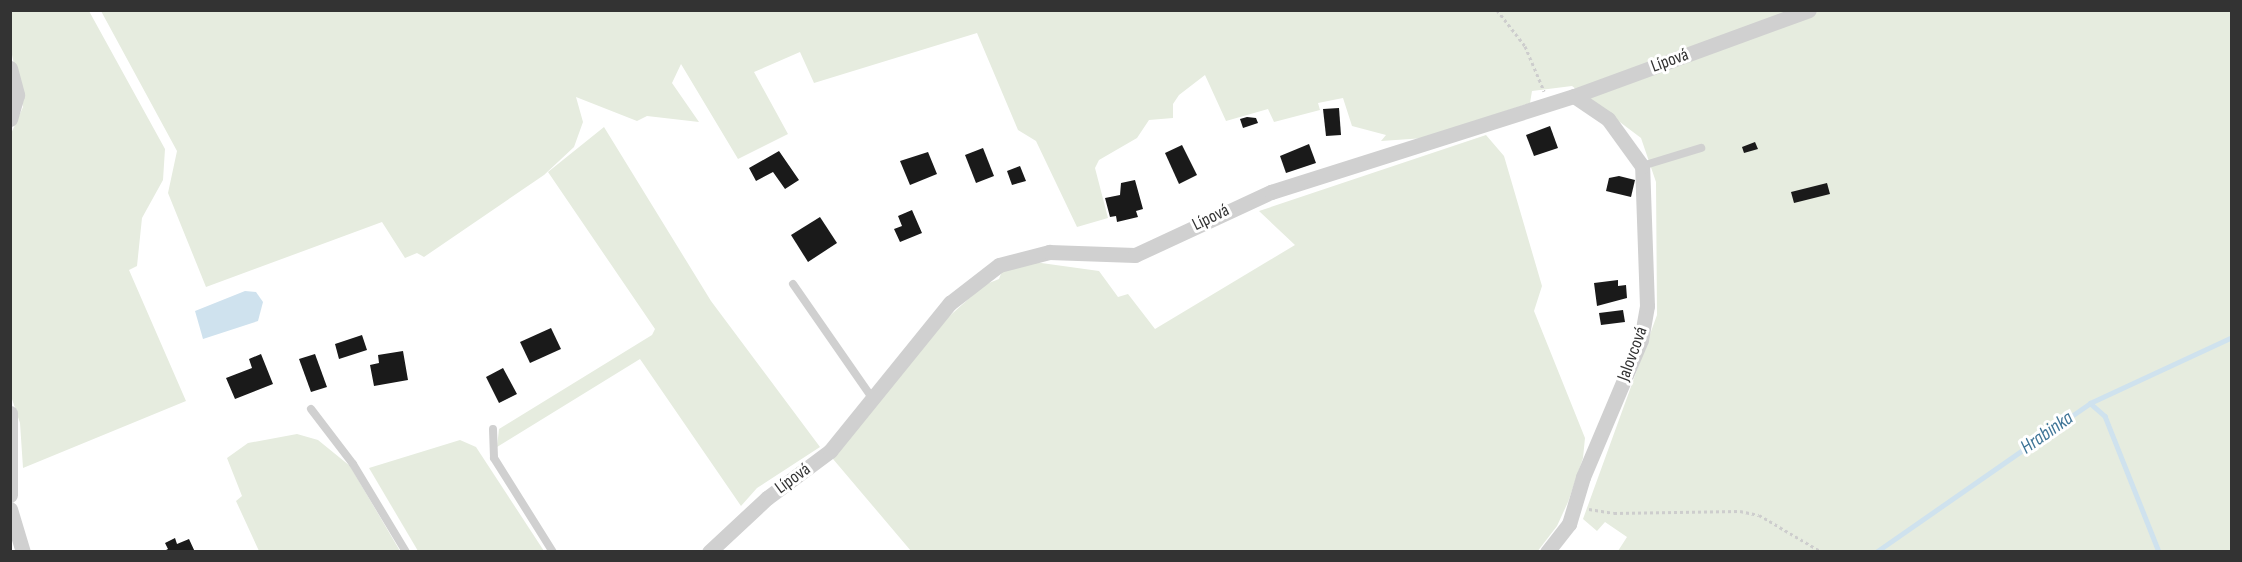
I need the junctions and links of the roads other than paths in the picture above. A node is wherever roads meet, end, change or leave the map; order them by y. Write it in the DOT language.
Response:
graph roads {
  1 [pos="1809,10"];
  2 [pos="10,68"];
  3 [pos="1574,96"];
  4 [pos="10,119"];
  5 [pos="1701,148"];
  6 [pos="1642,166"];
  7 [pos="793,284"];
  8 [pos="873,399"];
  9 [pos="311,409"];
  10 [pos="10,414"];
  11 [pos="494,429"];
  12 [pos="10,495"];
  13 [pos="10,509"];
  14 [pos="23,552"];
  15 [pos="406,552"];
  16 [pos="553,552"];
  17 [pos="709,552"];
  18 [pos="1547,552"];
  1 -- 3 [label="street, Lípová"];
  2 -- 4 [label="street"];
  3 -- 6 [label="street"];
  3 -- 8 [label="street, Lípová"];
  5 -- 6 [label="lane"];
  6 -- 18 [label="street, Jalovcová"];
  7 -- 8 [label="lane"];
  8 -- 17 [label="street, Lípová"];
  9 -- 15 [label="lane"];
  10 -- 12 [label="street"];
  11 -- 16 [label="lane"];
  13 -- 14 [label="street"];
}
